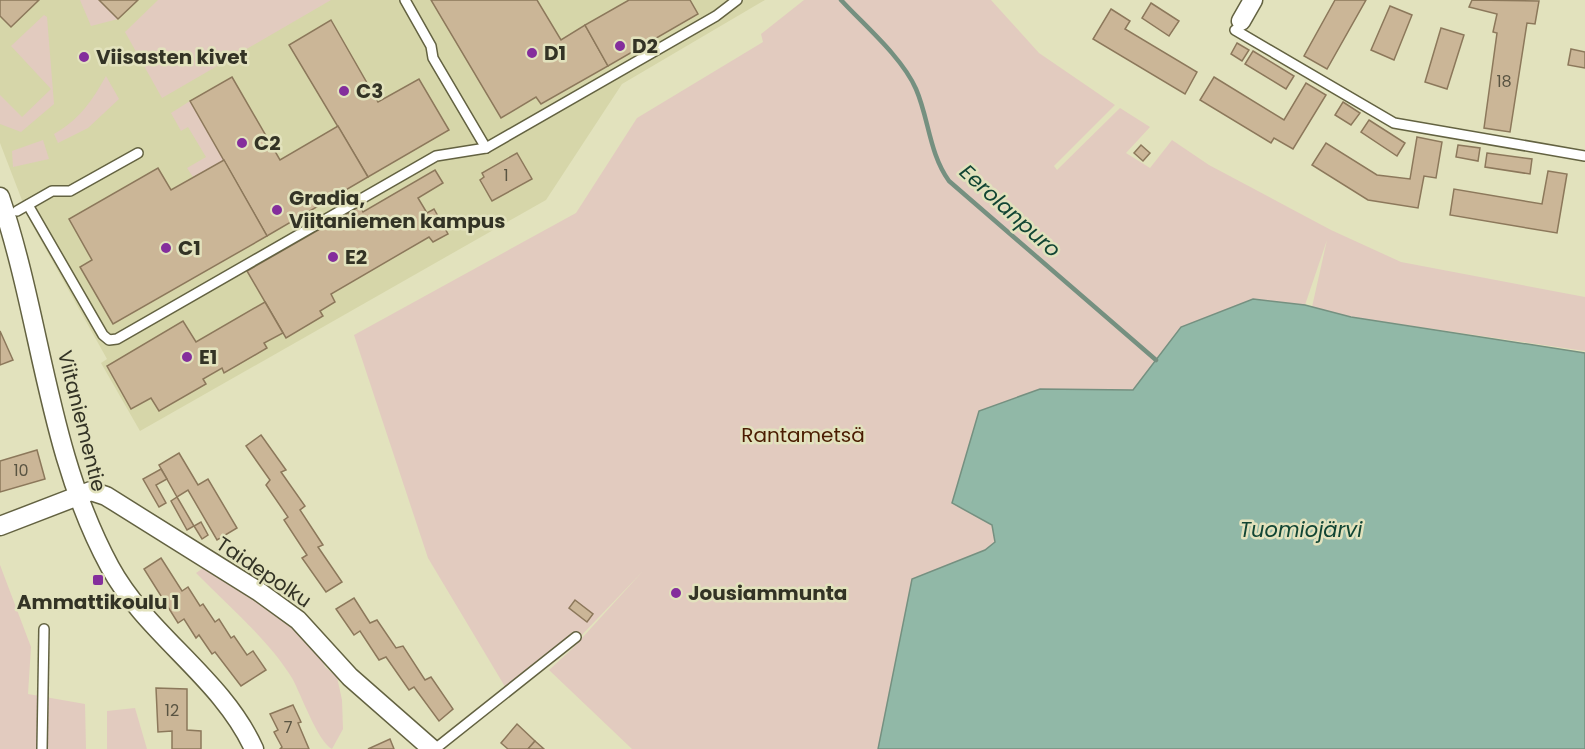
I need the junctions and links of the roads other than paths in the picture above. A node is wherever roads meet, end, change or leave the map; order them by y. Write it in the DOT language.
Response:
graph roads {
  1 [pos="405,0"];
  2 [pos="737,0"];
  3 [pos="1253,0"];
  4 [pos="1238,25"];
  5 [pos="486,148"];
  6 [pos="138,153"];
  7 [pos="1585,156"];
  8 [pos="0,197"];
  9 [pos="28,205"];
  10 [pos="17,212"];
  11 [pos="77,496"];
  12 [pos="0,526"];
  13 [pos="44,629"];
  14 [pos="576,637"];
  15 [pos="42,749"];
  16 [pos="254,749"];
  17 [pos="434,749"];
  1 -- 5 [label="lane"];
  2 -- 5 [label="lane"];
  3 -- 4 [label="street"];
  4 -- 7 [label="lane"];
  5 -- 9 [label="lane"];
  6 -- 9 [label="lane"];
  8 -- 11 [label="street, Viitaniementie"];
  9 -- 10 [label="lane"];
  11 -- 12 [label="street"];
  11 -- 16 [label="street, Viitaniementie"];
  11 -- 17 [label="street, Taidepolku"];
  13 -- 15 [label="lane"];
  14 -- 17 [label="lane"];
}
